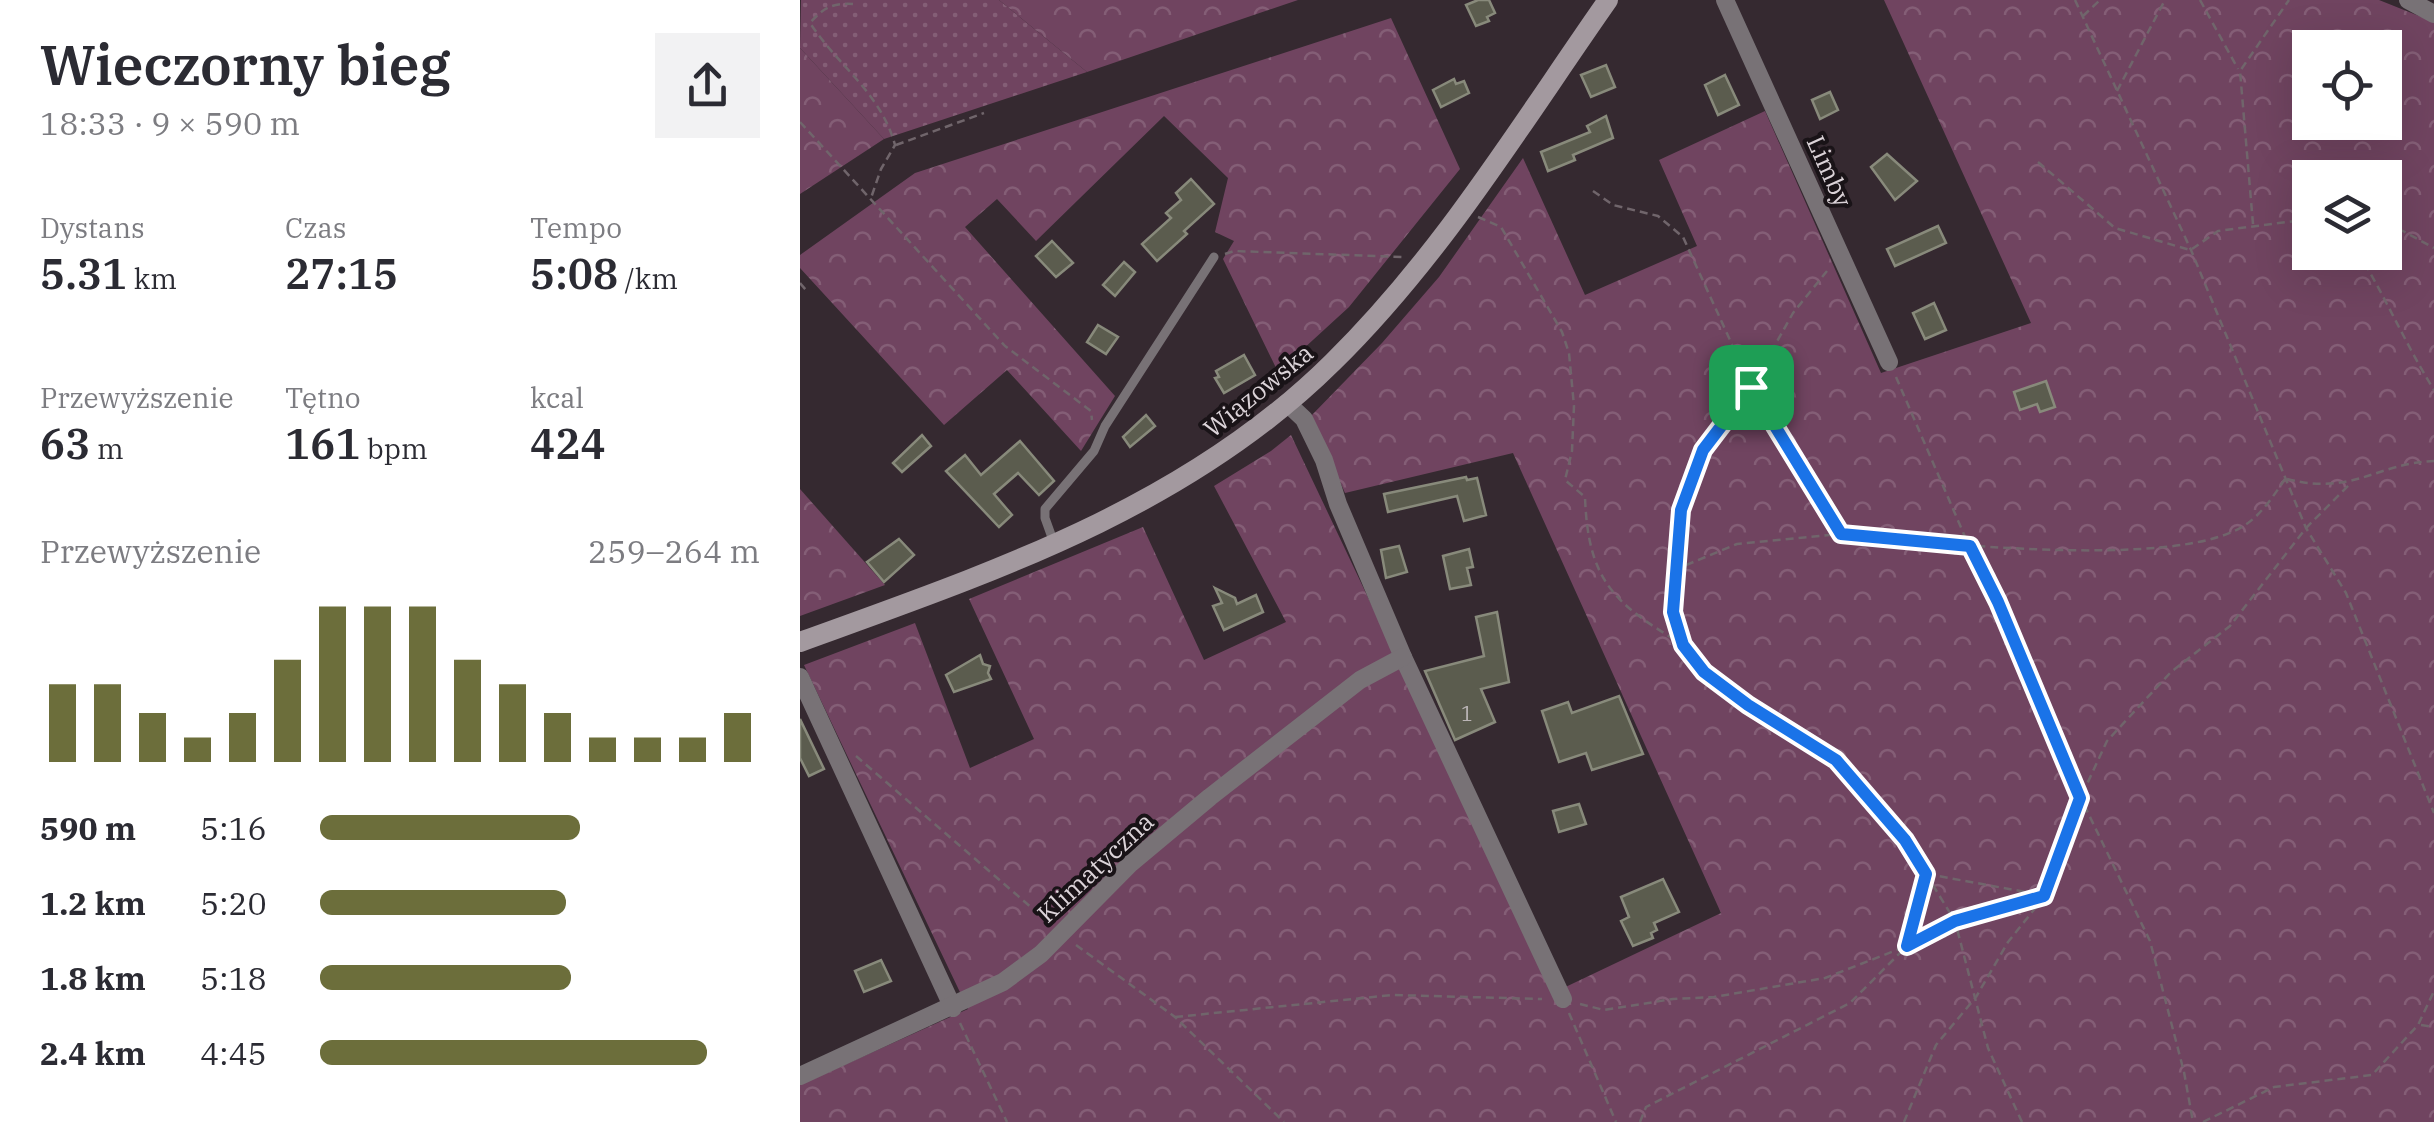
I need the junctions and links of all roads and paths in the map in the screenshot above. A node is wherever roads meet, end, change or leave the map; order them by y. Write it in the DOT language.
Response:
graph roads {
  1 [pos="1608,0"];
  2 [pos="1724,0"];
  3 [pos="2075,0"];
  4 [pos="2100,0"];
  5 [pos="2164,0"];
  6 [pos="2200,0"];
  7 [pos="2289,0"];
  8 [pos="2408,0"];
  9 [pos="854,4"];
  10 [pos="2434,14"];
  11 [pos="2083,17"];
  12 [pos="2240,71"];
  13 [pos="2117,91"];
  14 [pos="984,113"];
  15 [pos="800,122"];
  16 [pos="895,145"];
  17 [pos="2038,162"];
  18 [pos="1594,191"];
  19 [pos="871,200"];
  20 [pos="1477,216"];
  21 [pos="2292,221"];
  22 [pos="2253,224"];
  23 [pos="2402,231"];
  24 [pos="2434,248"];
  25 [pos="2191,250"];
  26 [pos="1840,254"];
  27 [pos="1214,257"];
  28 [pos="1422,262"];
  29 [pos="2368,270"];
  30 [pos="800,284"];
  31 [pos="806,290"];
  32 [pos="1889,362"];
  33 [pos="1751,387"];
  34 [pos="2434,390"];
  35 [pos="1287,403"];
  36 [pos="1094,451"];
  37 [pos="2434,462"];
  38 [pos="2285,479"];
  39 [pos="2350,483"];
  40 [pos="2306,528"];
  41 [pos="1841,534"];
  42 [pos="1055,546"];
  43 [pos="1970,546"];
  44 [pos="1674,570"];
  45 [pos="800,642"];
  46 [pos="1683,645"];
  47 [pos="1403,657"];
  48 [pos="800,677"];
  49 [pos="2080,798"];
  50 [pos="2434,813"];
  51 [pos="1926,874"];
  52 [pos="2044,896"];
  53 [pos="1955,921"];
  54 [pos="1907,946"];
  55 [pos="2434,991"];
  56 [pos="1976,997"];
  57 [pos="1564,999"];
  58 [pos="952,1008"];
  59 [pos="1175,1017"];
  60 [pos="2418,1024"];
  61 [pos="2434,1027"];
  62 [pos="800,1076"];
  63 [pos="1007,1122"];
  64 [pos="1616,1122"];
  65 [pos="1640,1122"];
  66 [pos="1904,1122"];
  67 [pos="2022,1122"];
  68 [pos="2193,1122"];
  69 [pos="2203,1122"];
  1 -- 28 [label="main road, Wiązowska"];
  2 -- 26 [label="street, Limby"];
  3 -- 11 [label="path"];
  4 -- 11 [label="path"];
  5 -- 13 [label="path"];
  6 -- 12 [label="path"];
  7 -- 12 [label="path"];
  8 -- 10 [label="street"];
  9 -- 16 [label="path"];
  11 -- 13 [label="path"];
  12 -- 22 [label="path"];
  13 -- 25 [label="path"];
  14 -- 16 [label="path"];
  15 -- 19 [label="path"];
  16 -- 19 [label="path"];
  17 -- 25 [label="path"];
  18 -- 33 [label="path"];
  19 -- 36 [label="path"];
  20 -- 46 [label="path"];
  21 -- 22 [label="path"];
  22 -- 25 [label="path"];
  23 -- 24 [label="path"];
  25 -- 38 [label="path"];
  26 -- 32 [label="street, Limby"];
  26 -- 33 [label="path"];
  27 -- 28 [label="path"];
  27 -- 36 [label="lane"];
  28 -- 35 [label="main road, Wiązowska"];
  29 -- 34 [label="path"];
  30 -- 31 [label="path"];
  32 -- 43 [label="path"];
  33 -- 41 [label="path"];
  33 -- 44 [label="path"];
  35 -- 42 [label="main road, Wiązowska"];
  35 -- 47 [label="street"];
  36 -- 42 [label="lane"];
  37 -- 39 [label="path"];
  38 -- 39 [label="path"];
  38 -- 40 [label="path"];
  38 -- 43 [label="path"];
  39 -- 40 [label="path"];
  40 -- 49 [label="path"];
  40 -- 50 [label="path"];
  41 -- 43 [label="path"];
  41 -- 44 [label="path"];
  42 -- 45 [label="main road, Wiązowska"];
  43 -- 49 [label="path"];
  44 -- 46 [label="path"];
  46 -- 51 [label="path"];
  47 -- 57 [label="street"];
  47 -- 58 [label="street, Klimatyczna"];
  48 -- 58 [label="street"];
  49 -- 52 [label="path"];
  49 -- 68 [label="path"];
  51 -- 52 [label="path"];
  51 -- 53 [label="path"];
  51 -- 54 [label="path"];
  52 -- 53 [label="path"];
  52 -- 56 [label="path"];
  53 -- 54 [label="path"];
  53 -- 56 [label="path"];
  54 -- 57 [label="path"];
  54 -- 65 [label="path"];
  55 -- 60 [label="path"];
  56 -- 66 [label="path"];
  56 -- 67 [label="path"];
  57 -- 59 [label="path"];
  57 -- 64 [label="path"];
  58 -- 62 [label="street, Klimatyczna"];
  58 -- 63 [label="path"];
  60 -- 61 [label="path"];
  60 -- 69 [label="path"];
}
